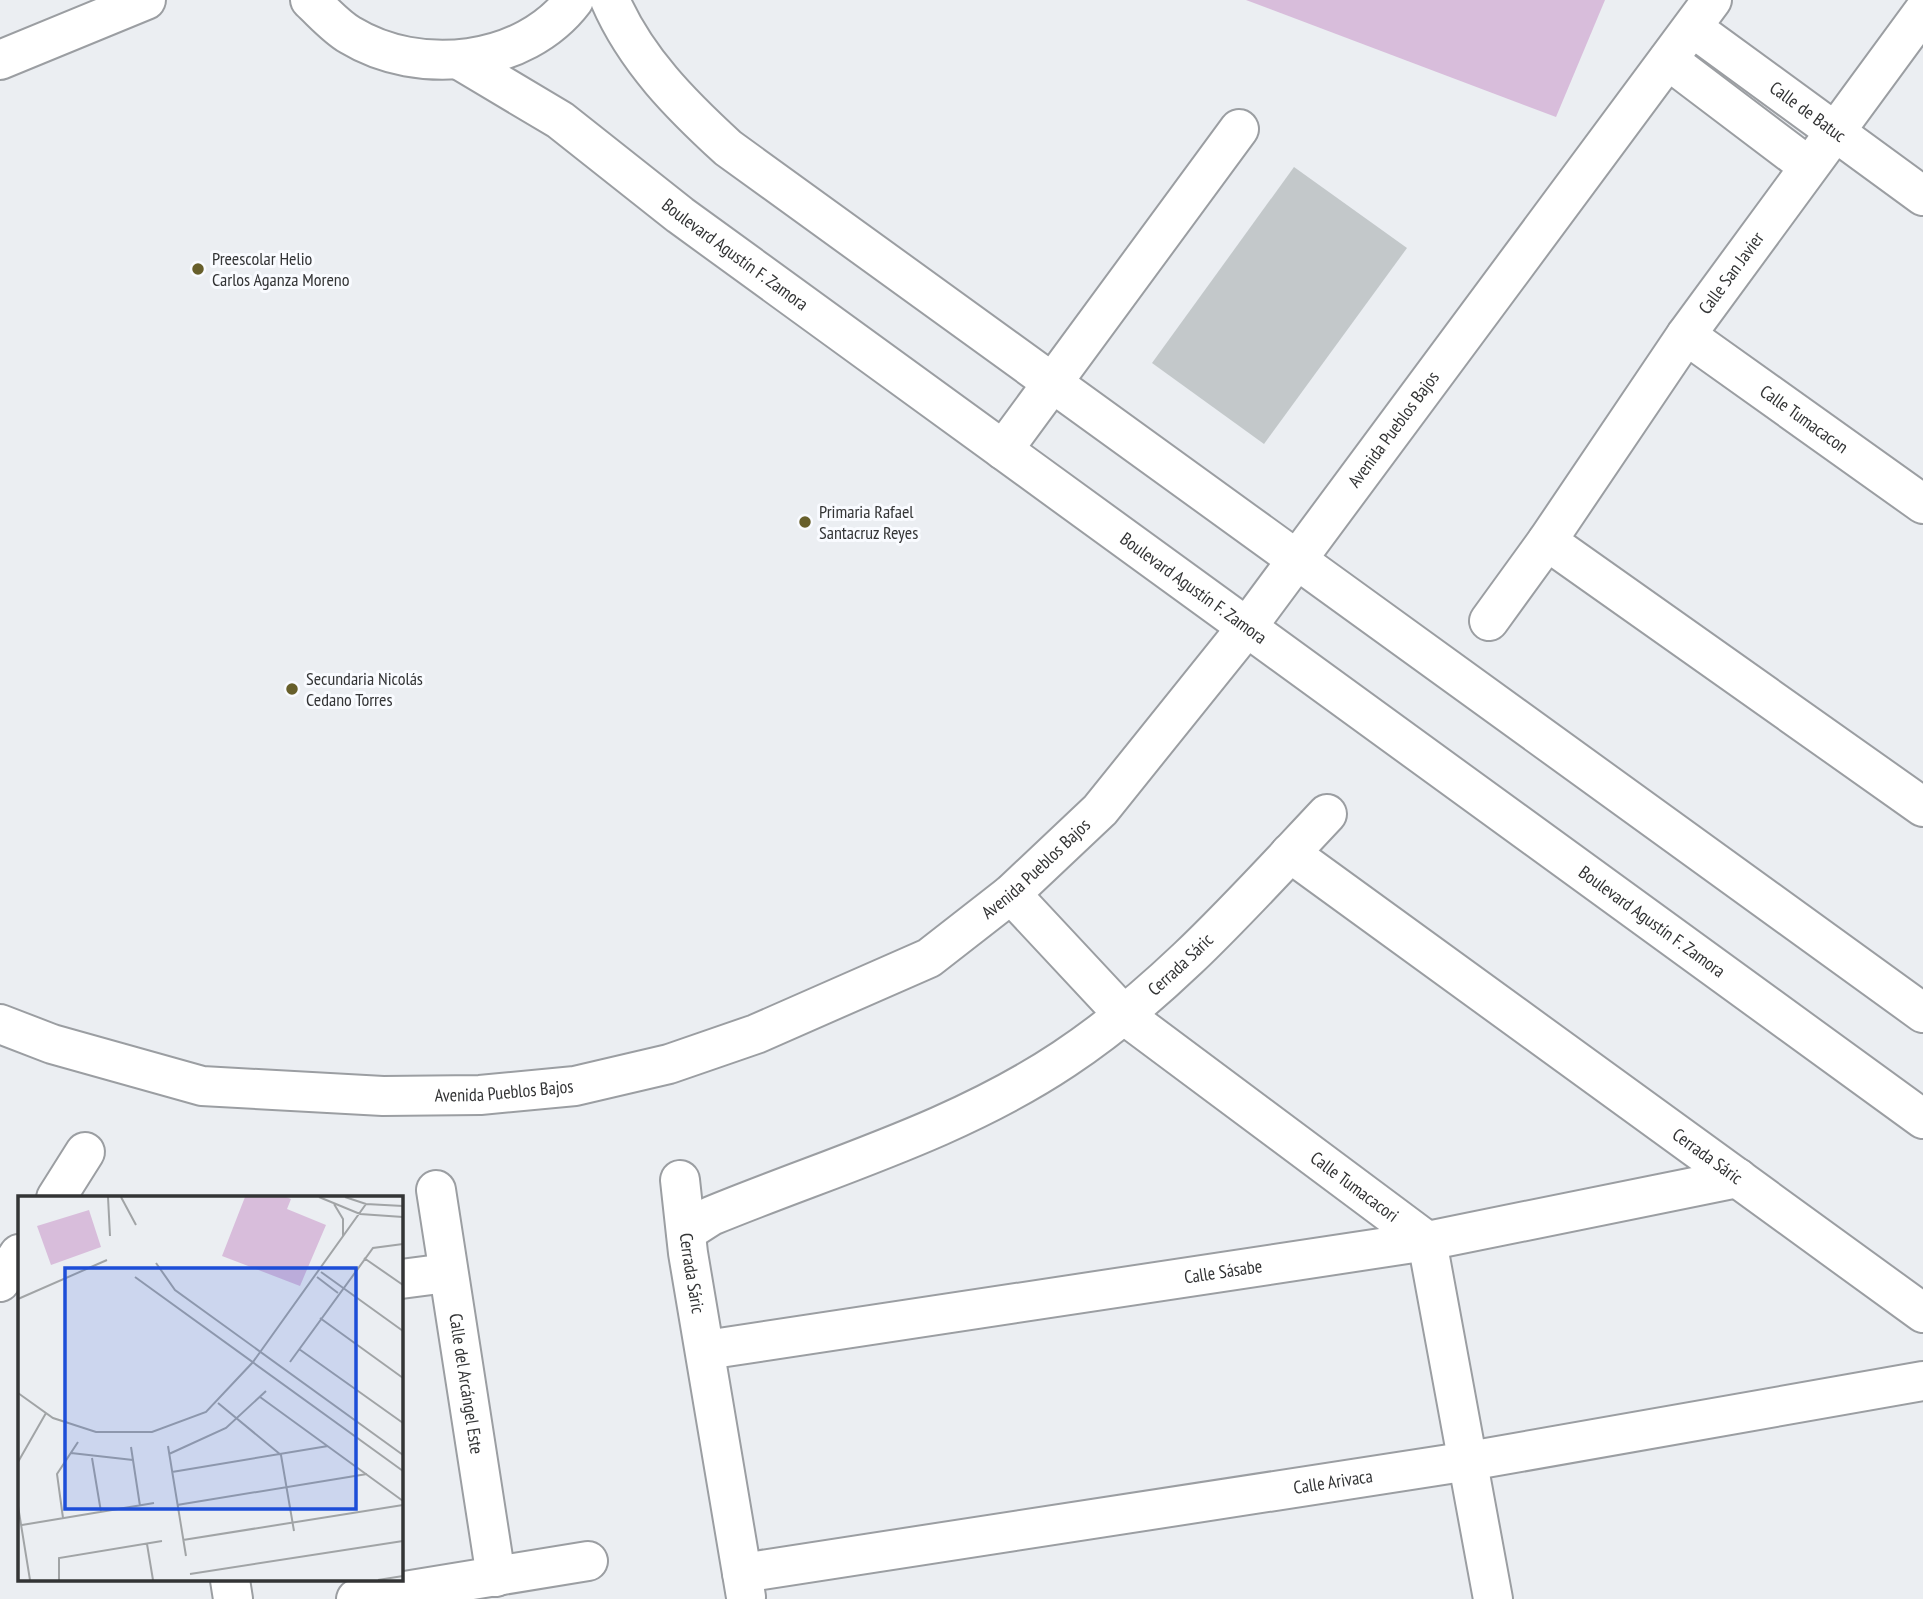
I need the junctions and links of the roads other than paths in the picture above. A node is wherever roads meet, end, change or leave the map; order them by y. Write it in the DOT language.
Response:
graph roads {
  1 [pos="146,0"];
  2 [pos="310,0"];
  3 [pos="574,0"];
  4 [pos="610,0"];
  5 [pos="1923,12"];
  6 [pos="1703,14"];
  7 [pos="0,60"];
  8 [pos="1668,60"];
  9 [pos="461,61"];
  10 [pos="1239,129"];
  11 [pos="1835,134"];
  12 [pos="1808,166"];
  13 [pos="1923,195"];
  14 [pos="1686,335"];
  15 [pos="1053,384"];
  16 [pos="1003,450"];
  17 [pos="1923,504"];
  18 [pos="1547,541"];
  19 [pos="1296,559"];
  20 [pos="1489,621"];
  21 [pos="1247,627"];
  22 [pos="1923,807"];
  23 [pos="1327,814"];
  24 [pos="1290,853"];
  25 [pos="1011,894"];
  26 [pos="1923,1013"];
  27 [pos="1124,1015"];
  28 [pos="0,1024"];
  29 [pos="1923,1119"];
  30 [pos="85,1152"];
  31 [pos="1738,1178"];
  32 [pos="680,1180"];
  33 [pos="436,1190"];
  34 [pos="57,1196"];
  35 [pos="686,1232"];
  36 [pos="1427,1241"];
  37 [pos="18,1255"];
  38 [pos="447,1273"];
  39 [pos="402,1279"];
  40 [pos="0,1282"];
  41 [pos="1923,1313"];
  42 [pos="706,1350"];
  43 [pos="1923,1381"];
  44 [pos="1469,1461"];
  45 [pos="588,1562"];
  46 [pos="496,1577"];
  47 [pos="745,1586"];
  48 [pos="356,1599"];
  49 [pos="1493,1599"];
  1 -- 7 [label="street"];
  2 -- 9 [label="street"];
  3 -- 9 [label="street"];
  4 -- 15 [label="street"];
  5 -- 11 [label="street, Calle San Javier"];
  6 -- 8 [label="street, Avenida Pueblos Bajos"];
  6 -- 11 [label="street, Calle de Batuc"];
  8 -- 12 [label="street"];
  8 -- 19 [label="street, Avenida Pueblos Bajos"];
  9 -- 16 [label="street, Boulevard Agustín F. Zamora"];
  10 -- 15 [label="street"];
  11 -- 12 [label="street, Calle San Javier"];
  11 -- 13 [label="street, Calle de Batuc"];
  12 -- 14 [label="street, Calle San Javier"];
  14 -- 17 [label="street, Calle Tumacacon"];
  14 -- 18 [label="street, Calle San Javier"];
  15 -- 16 [label="street"];
  15 -- 19 [label="street"];
  16 -- 21 [label="street, Boulevard Agustín F. Zamora"];
  18 -- 20 [label="street, Calle San Javier"];
  18 -- 22 [label="street"];
  19 -- 21 [label="street, Avenida Pueblos Bajos"];
  19 -- 26 [label="street"];
  21 -- 25 [label="street, Avenida Pueblos Bajos"];
  21 -- 29 [label="street, Boulevard Agustín F. Zamora"];
  23 -- 24 [label="street"];
  24 -- 27 [label="street, Cerrada Sáric"];
  24 -- 31 [label="street, Cerrada Sáric"];
  25 -- 27 [label="street, Calle Tumacacori"];
  25 -- 28 [label="street, Avenida Pueblos Bajos"];
  27 -- 35 [label="street, Cerrada Sáric"];
  27 -- 36 [label="street, Calle Tumacacori"];
  30 -- 34 [label="street"];
  31 -- 36 [label="street, Calle Sásabe"];
  31 -- 41 [label="street, Cerrada Sáric"];
  32 -- 35 [label="street"];
  33 -- 38 [label="street, Calle del Arcángel Este"];
  35 -- 42 [label="street, Cerrada Sáric"];
  36 -- 42 [label="street, Calle Sásabe"];
  36 -- 44 [label="street"];
  37 -- 40 [label="street"];
  38 -- 39 [label="street"];
  38 -- 46 [label="street, Calle del Arcángel Este"];
  42 -- 47 [label="street, Cerrada Sáric"];
  43 -- 44 [label="street, Calle Arivaca"];
  44 -- 47 [label="street, Calle Arivaca"];
  44 -- 49 [label="street"];
  45 -- 46 [label="street"];
  46 -- 48 [label="street"];
}
